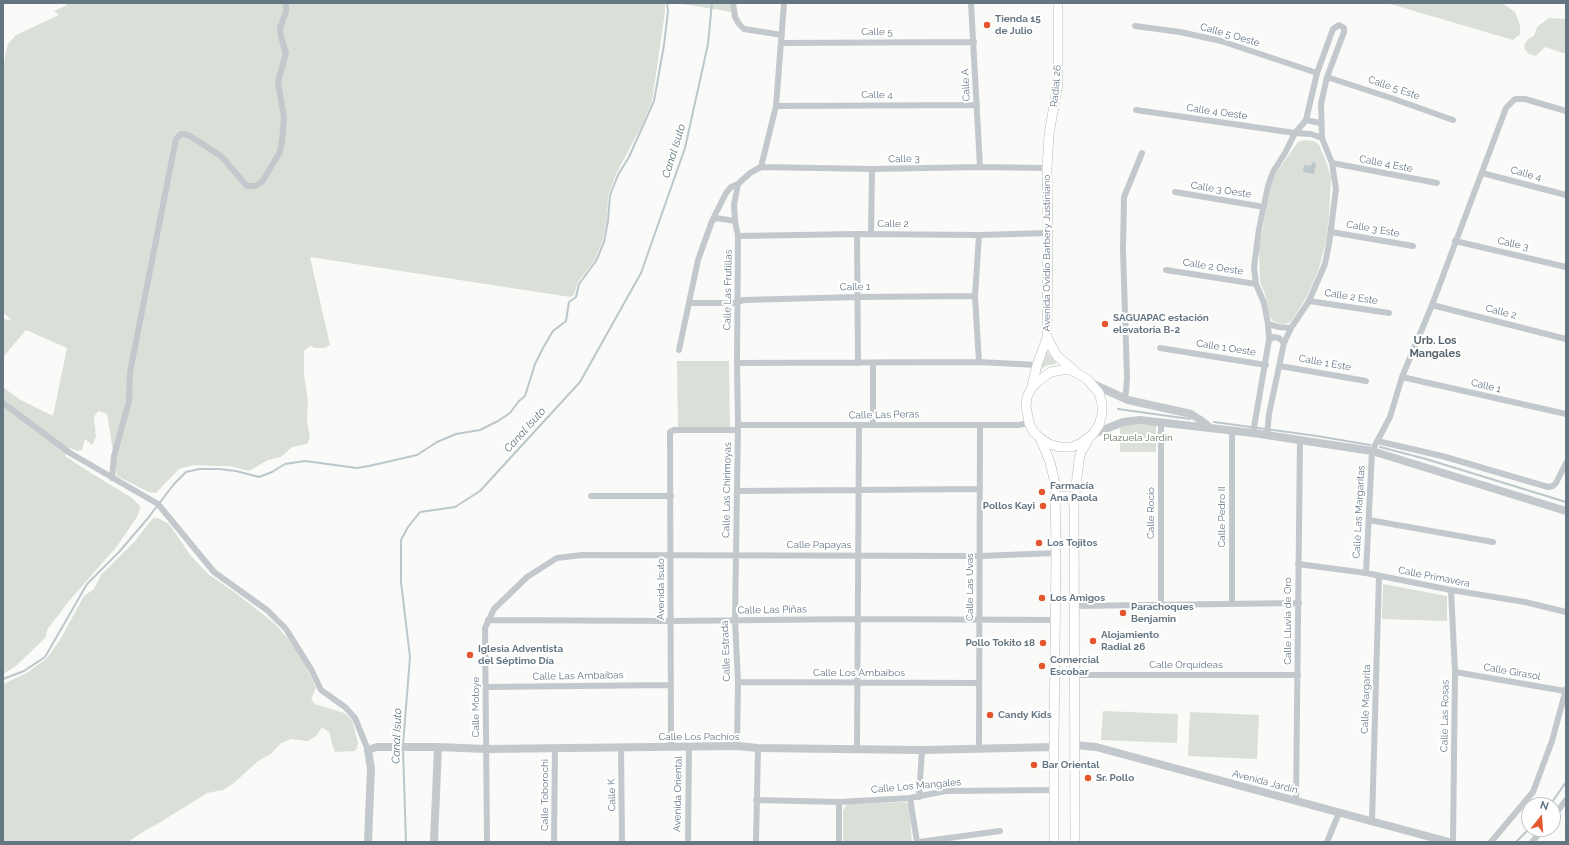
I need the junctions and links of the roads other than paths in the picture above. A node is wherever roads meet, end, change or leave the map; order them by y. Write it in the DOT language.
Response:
graph roads {
  1 [pos="286,3"];
  2 [pos="733,3"];
  3 [pos="784,3"];
  4 [pos="971,3"];
  5 [pos="1058,3"];
  6 [pos="1135,26"];
  7 [pos="782,35"];
  8 [pos="974,42"];
  9 [pos="781,43"];
  10 [pos="1317,73"];
  11 [pos="1327,77"];
  12 [pos="977,105"];
  13 [pos="776,106"];
  14 [pos="1136,110"];
  15 [pos="1566,111"];
  16 [pos="1306,120"];
  17 [pos="1453,120"];
  18 [pos="1320,122"];
  19 [pos="1295,133"];
  20 [pos="1322,138"];
  21 [pos="1142,153"];
  22 [pos="1332,163"];
  23 [pos="761,167"];
  24 [pos="980,167"];
  25 [pos="1047,168"];
  26 [pos="872,169"];
  27 [pos="1482,173"];
  28 [pos="738,184"];
  29 [pos="1437,184"];
  30 [pos="1176,192"];
  31 [pos="1566,195"];
  32 [pos="1264,207"];
  33 [pos="713,219"];
  34 [pos="735,221"];
  35 [pos="1331,232"];
  36 [pos="1048,233"];
  37 [pos="857,234"];
  38 [pos="871,234"];
  39 [pos="979,235"];
  40 [pos="738,236"];
  41 [pos="1455,241"];
  42 [pos="1413,246"];
  43 [pos="1566,267"];
  44 [pos="1166,270"];
  45 [pos="1256,284"];
  46 [pos="975,296"];
  47 [pos="857,297"];
  48 [pos="1310,301"];
  49 [pos="690,303"];
  50 [pos="737,304"];
  51 [pos="1432,306"];
  52 [pos="1389,312"];
  53 [pos="1268,324"];
  54 [pos="1291,328"];
  55 [pos="1047,338"];
  56 [pos="1566,339"];
  57 [pos="1269,340"];
  58 [pos="1284,343"];
  59 [pos="1160,348"];
  60 [pos="679,350"];
  61 [pos="979,362"];
  62 [pos="736,363"];
  63 [pos="858,363"];
  64 [pos="873,363"];
  65 [pos="1266,364"];
  66 [pos="1037,365"];
  67 [pos="1280,366"];
  68 [pos="1080,374"];
  69 [pos="1402,377"];
  70 [pos="1366,381"];
  71 [pos="1093,384"];
  72 [pos="1031,389"];
  73 [pos="1124,398"];
  74 [pos="3,403"];
  75 [pos="1566,414"];
  76 [pos="1161,422"];
  77 [pos="1029,423"];
  78 [pos="873,425"];
  79 [pos="980,425"];
  80 [pos="859,426"];
  81 [pos="738,428"];
  82 [pos="1210,428"];
  83 [pos="1254,429"];
  84 [pos="1232,430"];
  85 [pos="1267,431"];
  86 [pos="670,432"];
  87 [pos="1091,435"];
  88 [pos="1040,438"];
  89 [pos="1300,440"];
  90 [pos="1377,441"];
  91 [pos="1372,451"];
  92 [pos="1566,463"];
  93 [pos="112,478"];
  94 [pos="980,489"];
  95 [pos="737,491"];
  96 [pos="858,491"];
  97 [pos="590,496"];
  98 [pos="671,496"];
  99 [pos="1056,500"];
  100 [pos="1074,503"];
  101 [pos="1566,511"];
  102 [pos="1369,520"];
  103 [pos="1493,542"];
  104 [pos="1056,553"];
  105 [pos="582,555"];
  106 [pos="671,555"];
  107 [pos="736,555"];
  108 [pos="858,555"];
  109 [pos="980,556"];
  110 [pos="1298,564"];
  111 [pos="1366,573"];
  112 [pos="1379,576"];
  113 [pos="1451,590"];
  114 [pos="1299,602"];
  115 [pos="1232,603"];
  116 [pos="1161,604"];
  117 [pos="1074,606"];
  118 [pos="1566,612"];
  119 [pos="857,619"];
  120 [pos="488,620"];
  121 [pos="735,620"];
  122 [pos="979,620"];
  123 [pos="1056,620"];
  124 [pos="671,621"];
  125 [pos="1455,672"];
  126 [pos="1298,675"];
  127 [pos="1075,676"];
  128 [pos="738,682"];
  129 [pos="857,683"];
  130 [pos="979,683"];
  131 [pos="670,685"];
  132 [pos="486,686"];
  133 [pos="1566,690"];
  134 [pos="1074,745"];
  135 [pos="671,746"];
  136 [pos="737,746"];
  137 [pos="438,747"];
  138 [pos="689,747"];
  139 [pos="555,748"];
  140 [pos="621,748"];
  141 [pos="758,748"];
  142 [pos="857,748"];
  143 [pos="1054,748"];
  144 [pos="486,749"];
  145 [pos="979,749"];
  146 [pos="368,750"];
  147 [pos="922,750"];
  148 [pos="1054,790"];
  149 [pos="919,797"];
  150 [pos="910,798"];
  151 [pos="756,800"];
  152 [pos="1296,801"];
  153 [pos="839,802"];
  154 [pos="1339,813"];
  155 [pos="1372,822"];
  156 [pos="1000,831"];
  157 [pos="368,842"];
  158 [pos="434,842"];
  159 [pos="487,842"];
  160 [pos="554,842"];
  161 [pos="622,842"];
  162 [pos="688,842"];
  163 [pos="756,842"];
  164 [pos="839,842"];
  165 [pos="918,842"];
  166 [pos="1054,842"];
  167 [pos="1075,842"];
  168 [pos="1327,842"];
  169 [pos="1450,842"];
  170 [pos="1453,842"];
  171 [pos="1491,842"];
  1 -- 93 [label="street"];
  2 -- 7 [label="street"];
  3 -- 7 [label="street"];
  4 -- 8 [label="street, Calle A"];
  5 -- 25 [label="main road, Radial 26"];
  6 -- 10 [label="street, Calle 5 Oeste"];
  7 -- 9 [label="street"];
  8 -- 9 [label="street, Calle 5"];
  8 -- 12 [label="street, Calle A"];
  9 -- 13 [label="street"];
  10 -- 11 [label="street"];
  10 -- 16 [label="street"];
  11 -- 17 [label="street, Calle 5 Este"];
  11 -- 18 [label="street"];
  12 -- 13 [label="street, Calle 4"];
  12 -- 24 [label="street, Calle A"];
  13 -- 23 [label="street"];
  14 -- 19 [label="street, Calle 4 Oeste"];
  15 -- 27 [label="street"];
  16 -- 18 [label="street"];
  16 -- 19 [label="street"];
  18 -- 20 [label="street"];
  19 -- 20 [label="street, Calle 4 Oeste"];
  19 -- 32 [label="street"];
  20 -- 22 [label="street"];
  21 -- 73 [label="street"];
  22 -- 29 [label="street, Calle 4 Este"];
  22 -- 35 [label="street"];
  23 -- 26 [label="street, Calle 3"];
  23 -- 28 [label="street"];
  24 -- 25 [label="street, Calle 3"];
  24 -- 26 [label="street, Calle 3"];
  25 -- 36 [label="main road, Avenida Ovidio Barbery Justiniano"];
  26 -- 38 [label="street"];
  27 -- 31 [label="street, Calle 4"];
  27 -- 41 [label="street"];
  28 -- 33 [label="street"];
  28 -- 34 [label="street, Calle Las Frutillas"];
  30 -- 32 [label="street, Calle 3 Oeste"];
  32 -- 45 [label="street"];
  33 -- 34 [label="street"];
  33 -- 49 [label="street"];
  34 -- 40 [label="street, Calle Las Frutillas"];
  35 -- 42 [label="street, Calle 3 Este"];
  35 -- 48 [label="street"];
  36 -- 39 [label="street, Calle 2"];
  36 -- 55 [label="main road, Avenida Ovidio Barbery Justiniano"];
  37 -- 38 [label="street, Calle 2"];
  37 -- 40 [label="street, Calle 2"];
  37 -- 47 [label="street"];
  38 -- 39 [label="street, Calle 2"];
  39 -- 46 [label="street"];
  40 -- 50 [label="street, Calle Las Frutillas"];
  41 -- 43 [label="street, Calle 3"];
  41 -- 51 [label="street"];
  44 -- 45 [label="street, Calle 2 Oeste"];
  45 -- 53 [label="street"];
  46 -- 47 [label="street, Calle 1"];
  46 -- 61 [label="street"];
  47 -- 50 [label="street, Calle 1"];
  47 -- 63 [label="street"];
  48 -- 52 [label="street, Calle 2 Este"];
  48 -- 54 [label="street"];
  49 -- 50 [label="street, Calle 1"];
  49 -- 60 [label="street"];
  50 -- 62 [label="street, Calle Las Frutillas"];
  51 -- 56 [label="street, Calle 2"];
  51 -- 69 [label="street"];
  53 -- 54 [label="street"];
  53 -- 57 [label="street"];
  54 -- 58 [label="street"];
  55 -- 66 [label="main road, Avenida Ovidio Barbery Justiniano"];
  55 -- 68 [label="main road, Avenida Ovidio Barbery Justiniano"];
  57 -- 58 [label="street"];
  57 -- 65 [label="street"];
  58 -- 67 [label="street"];
  59 -- 65 [label="street, Calle 1 Oeste"];
  61 -- 64 [label="street"];
  61 -- 66 [label="street"];
  62 -- 63 [label="street"];
  62 -- 81 [label="street, Calle Las Frutillas"];
  63 -- 64 [label="street"];
  64 -- 78 [label="street"];
  65 -- 83 [label="street"];
  66 -- 72 [label="main road, Avenida Ovidio Barbery Justiniano"];
  67 -- 70 [label="street, Calle 1 Este"];
  67 -- 85 [label="street"];
  68 -- 71 [label="main road"];
  68 -- 72 [label="main road"];
  69 -- 75 [label="street, Calle 1"];
  69 -- 90 [label="street"];
  71 -- 73 [label="street"];
  71 -- 87 [label="main road"];
  72 -- 77 [label="main road"];
  73 -- 82 [label="street"];
  74 -- 93 [label="street"];
  76 -- 82 [label="street"];
  76 -- 87 [label="street"];
  76 -- 116 [label="street, Calle Rocío"];
  77 -- 79 [label="street, Calle Las Peras"];
  77 -- 88 [label="main road"];
  78 -- 79 [label="street, Calle Las Peras"];
  78 -- 80 [label="street, Calle Las Peras"];
  79 -- 94 [label="street, Calle Las Uvas"];
  80 -- 81 [label="street, Calle Las Peras"];
  80 -- 96 [label="street"];
  81 -- 86 [label="street, Calle Las Peras"];
  81 -- 95 [label="street, Calle Las Chirimoyas"];
  82 -- 84 [label="street"];
  83 -- 84 [label="street"];
  83 -- 85 [label="street"];
  84 -- 115 [label="street, Calle Pedro II"];
  85 -- 89 [label="street"];
  86 -- 98 [label="street, Avenida Isuto"];
  87 -- 88 [label="main road"];
  87 -- 100 [label="main road"];
  88 -- 99 [label="main road"];
  89 -- 91 [label="street"];
  89 -- 110 [label="street, Calle Lluvia de Oro"];
  90 -- 91 [label="street"];
  90 -- 92 [label="street"];
  91 -- 101 [label="street"];
  91 -- 102 [label="street, Calle Las Margaritas"];
  93 -- 146 [label="street"];
  94 -- 96 [label="street"];
  94 -- 109 [label="street, Calle Las Uvas"];
  95 -- 96 [label="street"];
  95 -- 107 [label="street, Calle Las Chirimoyas"];
  96 -- 108 [label="street"];
  97 -- 98 [label="street"];
  98 -- 106 [label="street, Avenida Isuto"];
  99 -- 100 [label="main road"];
  99 -- 104 [label="main road"];
  100 -- 117 [label="main road"];
  102 -- 103 [label="street"];
  102 -- 111 [label="street, Calle Las Margaritas"];
  104 -- 109 [label="street, Calle Papayas"];
  104 -- 123 [label="main road"];
  105 -- 106 [label="street, Calle Papayas"];
  105 -- 120 [label="street, Calle Motoye"];
  106 -- 107 [label="street, Calle Papayas"];
  106 -- 124 [label="street, Avenida Isuto"];
  107 -- 108 [label="street, Calle Papayas"];
  107 -- 121 [label="street, Calle Estrada"];
  108 -- 109 [label="street, Calle Papayas"];
  108 -- 119 [label="street"];
  109 -- 122 [label="street, Calle Las Uvas"];
  110 -- 111 [label="street, Calle Primavera"];
  110 -- 114 [label="street, Calle Lluvia de Oro"];
  111 -- 112 [label="street, Calle Primavera"];
  112 -- 113 [label="street, Calle Primavera"];
  112 -- 155 [label="street, Calle Margarita"];
  113 -- 118 [label="street, Calle Primavera"];
  113 -- 125 [label="street, Calle Las Rosas"];
  114 -- 115 [label="street"];
  114 -- 126 [label="street, Calle Lluvia de Oro"];
  115 -- 116 [label="street"];
  116 -- 117 [label="street"];
  117 -- 127 [label="main road"];
  119 -- 121 [label="street, Calle Las Piñas"];
  119 -- 122 [label="street, Calle Las Piñas"];
  119 -- 129 [label="street"];
  120 -- 124 [label="street, Calle Las Piñas"];
  120 -- 132 [label="street, Calle Motoye"];
  121 -- 124 [label="street, Calle Las Piñas"];
  121 -- 128 [label="street, Calle Estrada"];
  122 -- 123 [label="street, Calle Las Piñas"];
  122 -- 130 [label="street, Calle Las Uvas"];
  123 -- 143 [label="main road"];
  124 -- 131 [label="street, Avenida Isuto"];
  125 -- 133 [label="street, Calle Girasol"];
  125 -- 170 [label="street, Calle Las Rosas"];
  126 -- 127 [label="street, Calle Orquídeas"];
  126 -- 152 [label="street, Calle Lluvia de Oro"];
  127 -- 134 [label="main road"];
  128 -- 129 [label="street, Calle Los Ambaibos"];
  128 -- 136 [label="street, Calle Estrada"];
  129 -- 130 [label="street, Calle Los Ambaibos"];
  129 -- 142 [label="street"];
  130 -- 145 [label="street, Calle Las Uvas"];
  131 -- 132 [label="street, Calle Las Ambaibas"];
  131 -- 135 [label="street, Avenida Isuto"];
  132 -- 144 [label="street, Calle Motoye"];
  133 -- 171 [label="street"];
  134 -- 152 [label="street, Avenida Jardín"];
  134 -- 167 [label="main road"];
  135 -- 138 [label="street, Calle Los Pachíos"];
  135 -- 140 [label="street, Calle Los Pachíos"];
  136 -- 138 [label="street, Calle Los Pachíos"];
  136 -- 141 [label="street, Calle Los Pachíos"];
  137 -- 144 [label="street, Calle Los Pachíos"];
  137 -- 146 [label="street, Calle Los Pachíos"];
  137 -- 158 [label="street"];
  138 -- 162 [label="street, Avenida Oriental"];
  139 -- 140 [label="street, Calle Los Pachíos"];
  139 -- 144 [label="street, Calle Los Pachíos"];
  139 -- 160 [label="street, Calle Toborochi"];
  140 -- 161 [label="street, Calle K"];
  141 -- 142 [label="street, Calle Los Pachíos"];
  141 -- 151 [label="street"];
  142 -- 147 [label="street, Calle Los Pachíos"];
  143 -- 145 [label="street, Calle Los Pachíos"];
  143 -- 148 [label="main road"];
  144 -- 159 [label="street, Calle Motoye"];
  145 -- 147 [label="street, Calle Los Pachíos"];
  146 -- 157 [label="street"];
  147 -- 149 [label="street"];
  148 -- 149 [label="street, Calle Los Mangales"];
  148 -- 166 [label="main road"];
  149 -- 150 [label="street, Calle Los Mangales"];
  150 -- 153 [label="street, Calle Los Mangales"];
  150 -- 165 [label="street"];
  151 -- 153 [label="street, Calle Los Mangales"];
  151 -- 163 [label="street"];
  152 -- 154 [label="street, Avenida Jardín"];
  153 -- 164 [label="street"];
  154 -- 155 [label="street, Avenida Jardín"];
  154 -- 168 [label="street"];
  155 -- 169 [label="street, Avenida Jardín"];
  156 -- 165 [label="street"];
}
